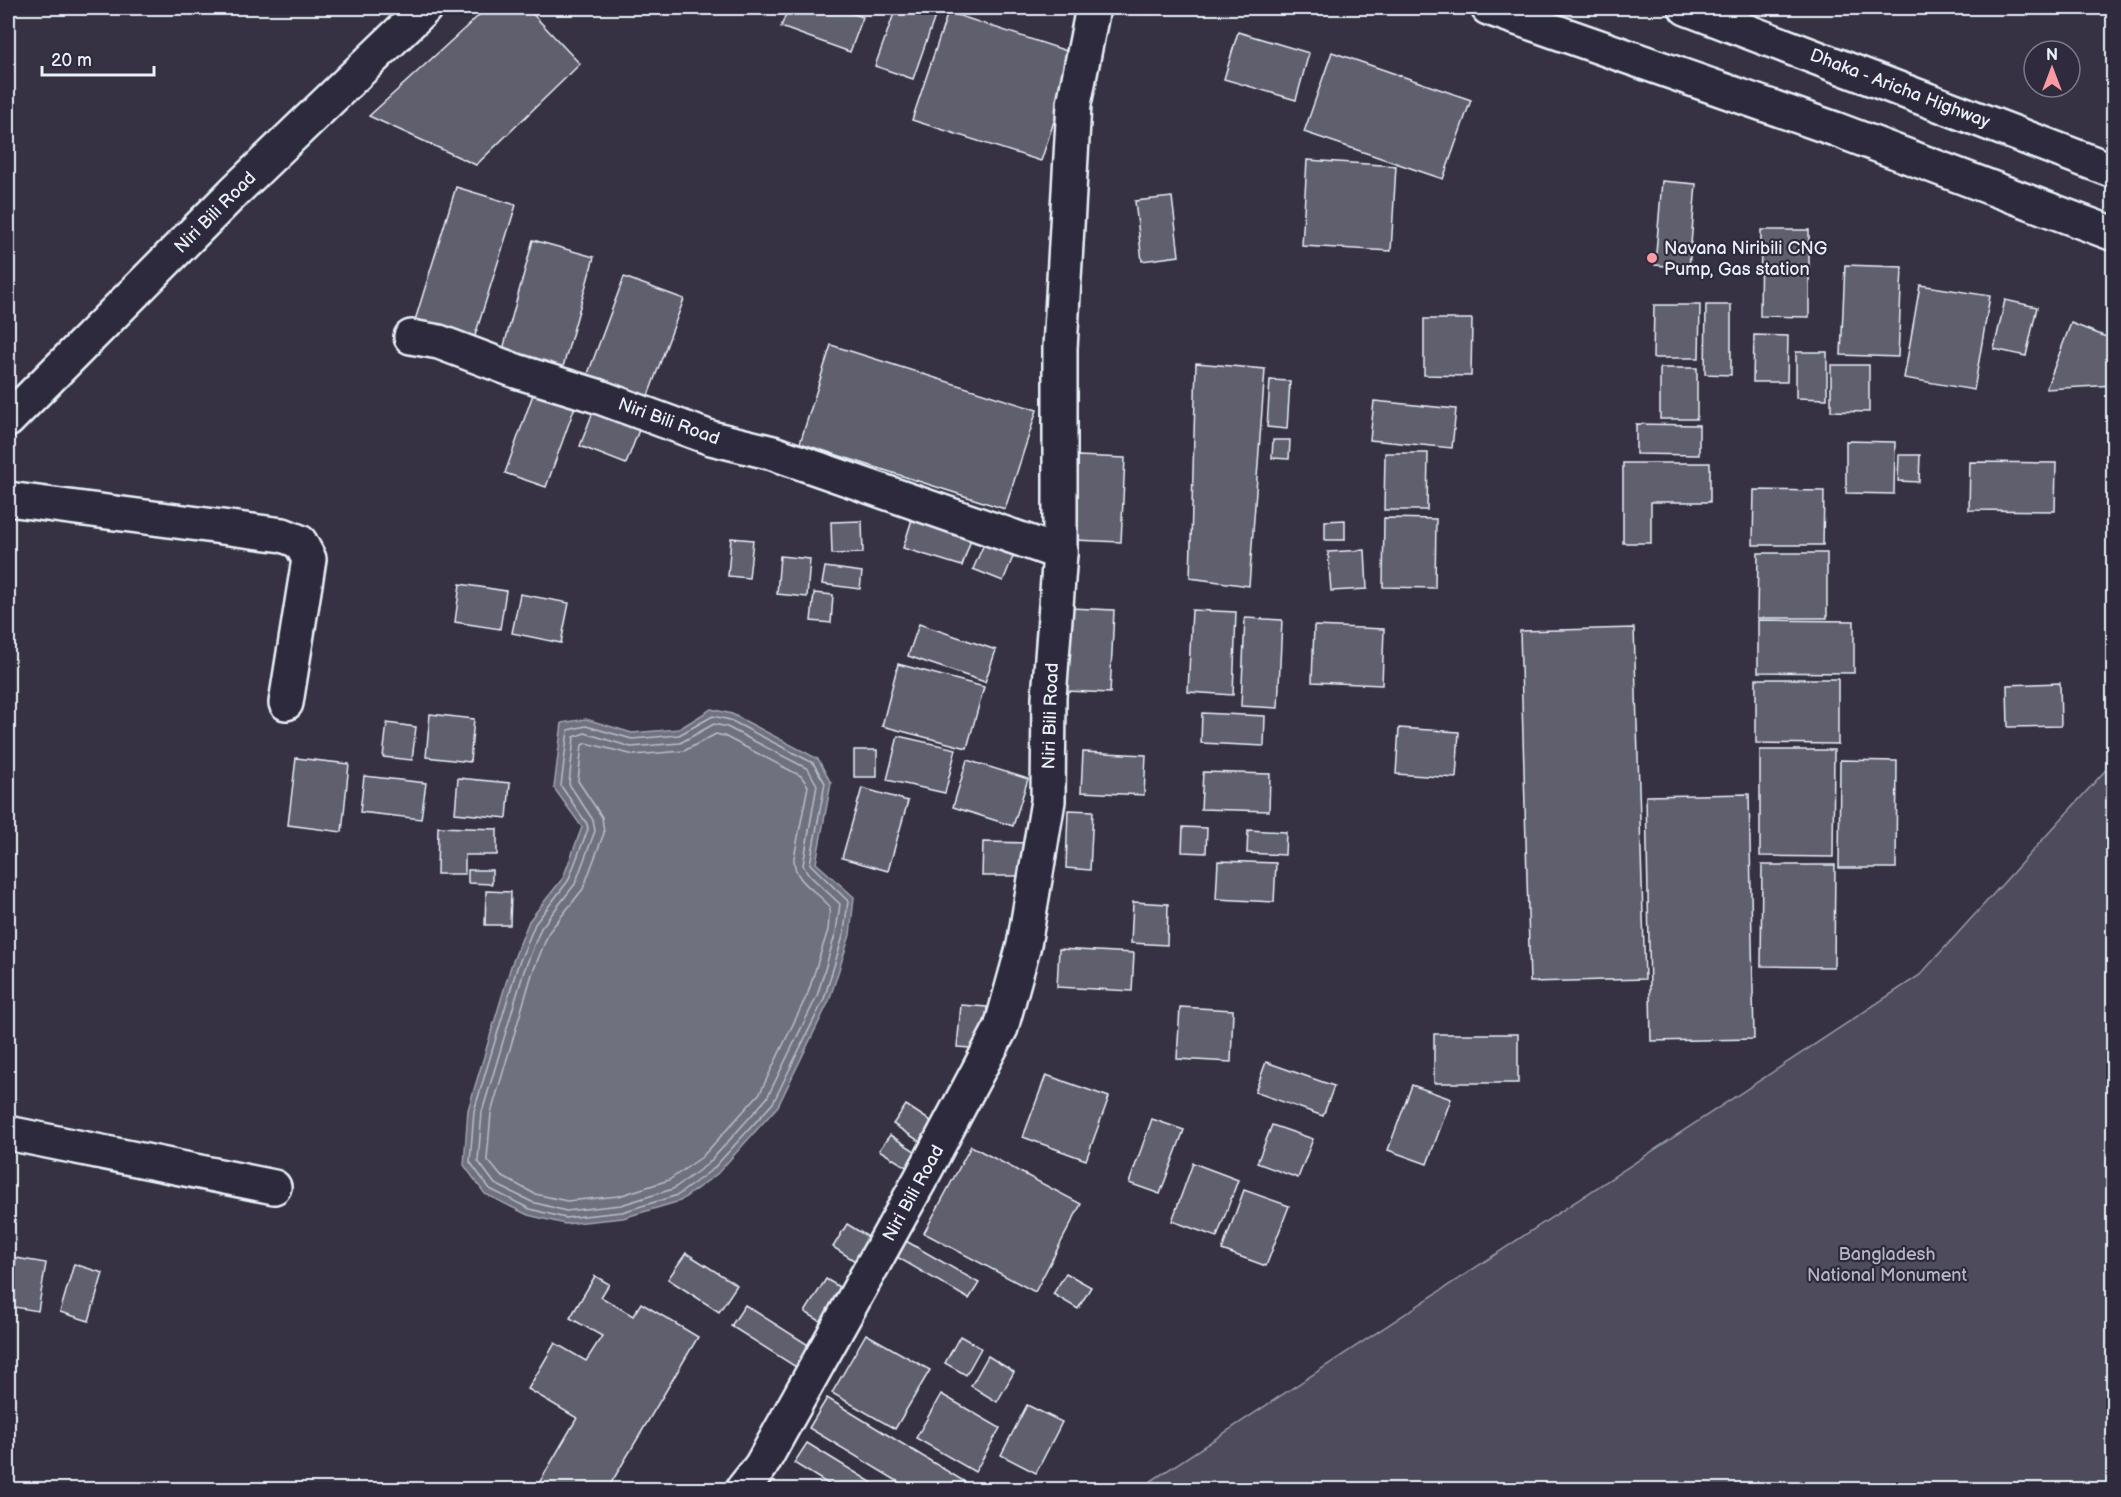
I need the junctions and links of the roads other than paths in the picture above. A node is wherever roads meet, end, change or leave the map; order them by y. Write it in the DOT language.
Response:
graph roads {
  1 [pos="425,8"];
  2 [pos="1093,8"];
  3 [pos="1488,8"];
  4 [pos="1686,8"];
  5 [pos="2114,171"];
  6 [pos="2114,234"];
  7 [pos="411,337"];
  8 [pos="8,420"];
  9 [pos="8,499"];
  10 [pos="1060,553"];
  11 [pos="286,703"];
  12 [pos="8,1133"];
  13 [pos="274,1187"];
  14 [pos="741,1490"];
  1 -- 8 [label="main road, Niri Bili Road"];
  2 -- 10 [label="main road"];
  3 -- 6 [label="main road"];
  4 -- 5 [label="main road, Dhaka - Aricha Highway"];
  7 -- 10 [label="main road, Niri Bili Road"];
  9 -- 11 [label="main road"];
  10 -- 14 [label="main road, Niri Bili Road"];
  12 -- 13 [label="main road"];
}
